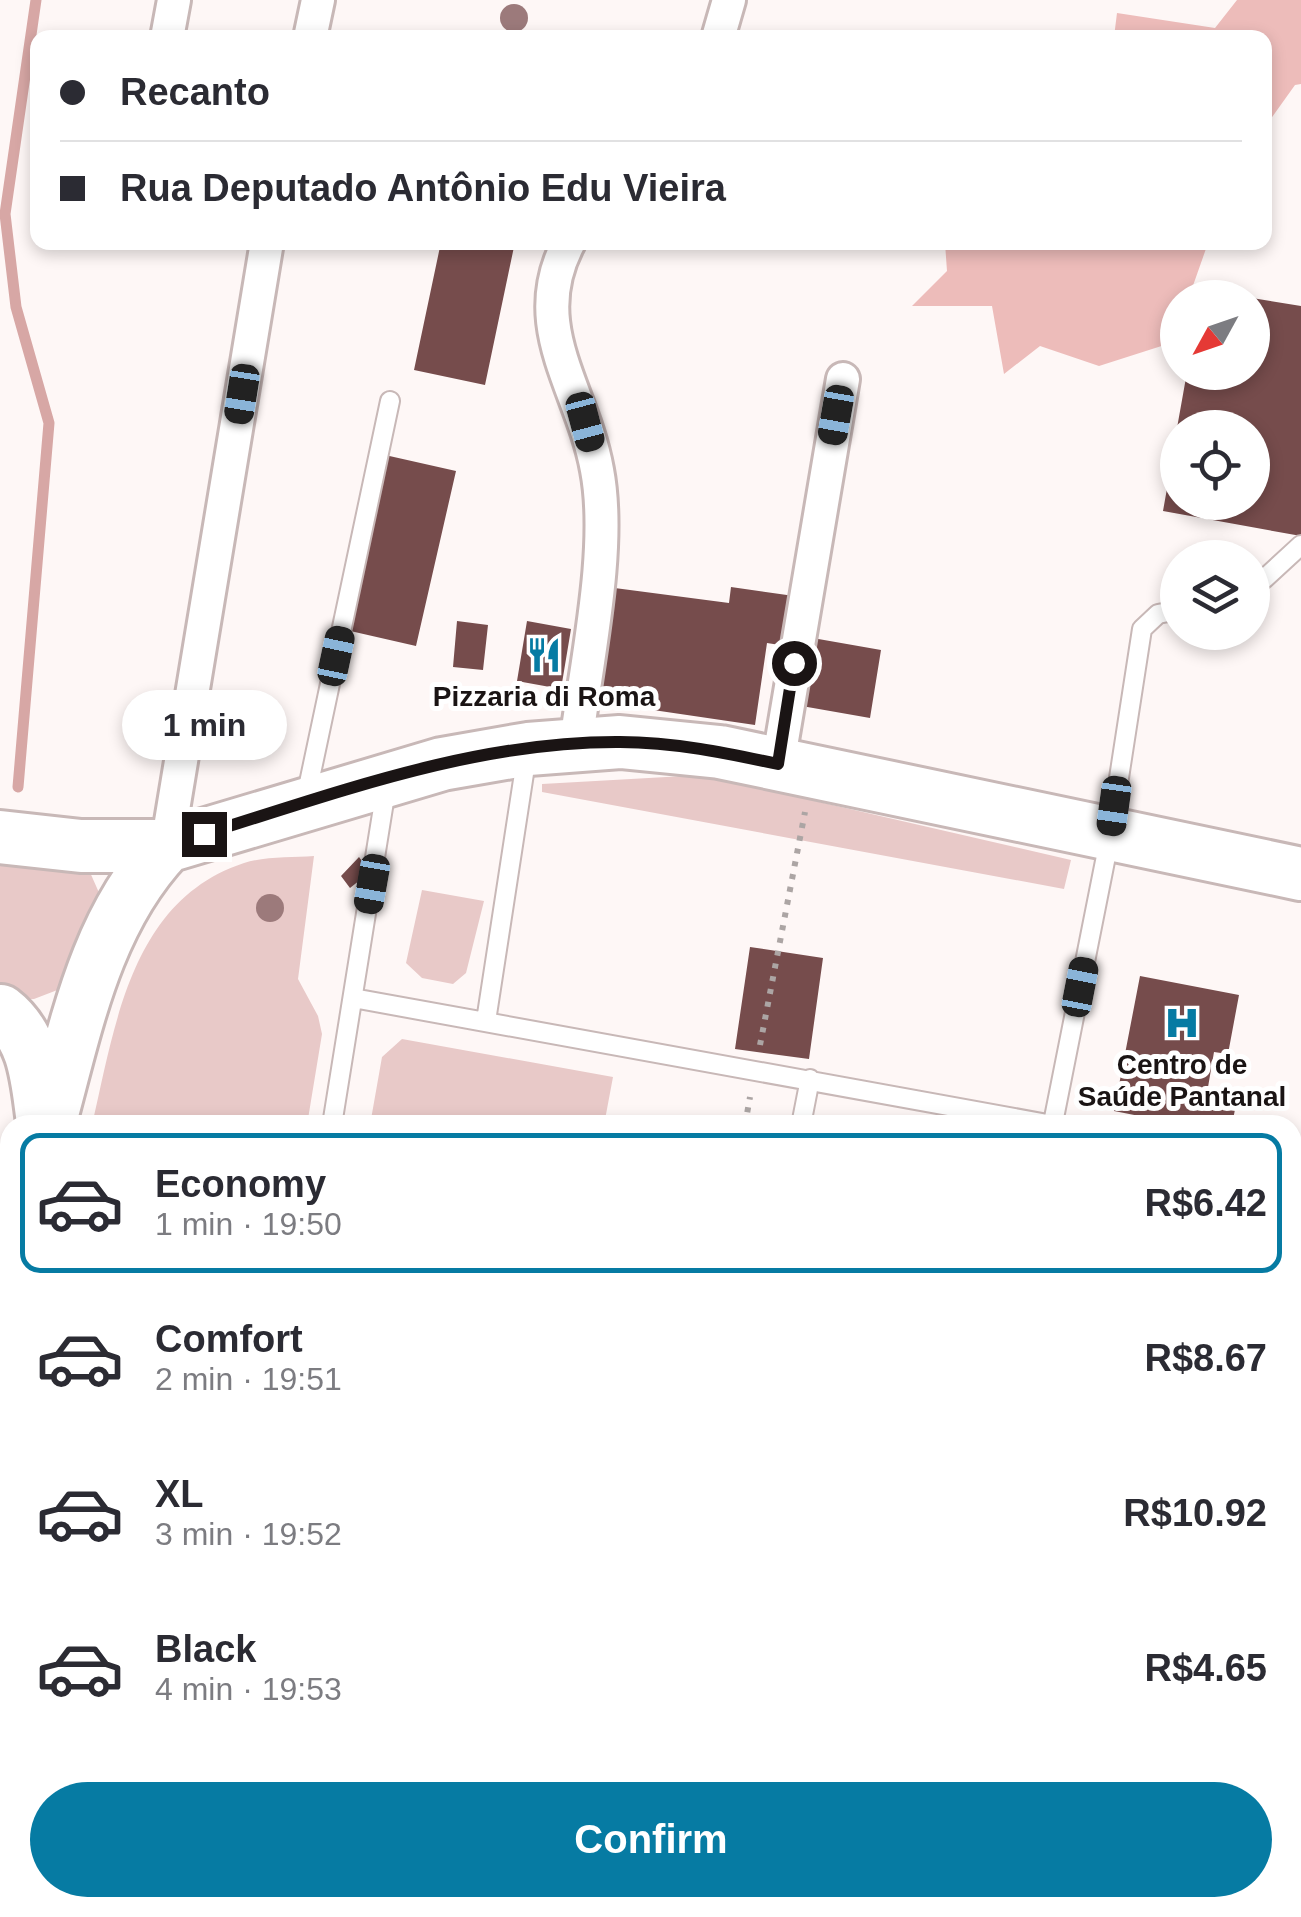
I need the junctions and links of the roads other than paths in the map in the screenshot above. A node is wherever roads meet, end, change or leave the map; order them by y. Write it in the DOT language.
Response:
graph roads {
  1 [pos="174,0"];
  2 [pos="318,0"];
  3 [pos="729,0"];
  4 [pos="168,30"];
  5 [pos="312,30"];
  6 [pos="720,30"];
  7 [pos="266,250"];
  8 [pos="566,250"];
  9 [pos="842,379"];
  10 [pos="390,401"];
  11 [pos="1301,545"];
  12 [pos="1270,573"];
  13 [pos="1160,614"];
  14 [pos="552,746"];
  15 [pos="796,767"];
  16 [pos="388,778"];
  17 [pos="305,802"];
  18 [pos="1110,836"];
  19 [pos="0,837"];
  20 [pos="81,846"];
  21 [pos="166,846"];
  22 [pos="1301,874"];
  23 [pos="114,916"];
  24 [pos="90,977"];
  25 [pos="353,998"];
  26 [pos="0,1011"];
  27 [pos="486,1021"];
  28 [pos="810,1079"];
  29 [pos="44,1115"];
  30 [pos="49,1115"];
  31 [pos="334,1115"];
  32 [pos="803,1115"];
  33 [pos="1004,1115"];
  34 [pos="1055,1115"];
  1 -- 4 [label="street"];
  2 -- 5 [label="street"];
  3 -- 6 [label="street"];
  7 -- 21 [label="street"];
  8 -- 14 [label="street"];
  9 -- 15 [label="street"];
  10 -- 17 [label="lane"];
  11 -- 12 [label="lane"];
  13 -- 18 [label="lane"];
  14 -- 15 [label="main road"];
  14 -- 16 [label="main road"];
  14 -- 27 [label="lane"];
  15 -- 18 [label="main road"];
  16 -- 17 [label="main road"];
  16 -- 25 [label="lane"];
  17 -- 21 [label="main road"];
  18 -- 22 [label="main road"];
  18 -- 34 [label="lane"];
  19 -- 20 [label="main road"];
  20 -- 21 [label="main road"];
  20 -- 23 [label="main road"];
  21 -- 23 [label="main road"];
  23 -- 24 [label="main road"];
  24 -- 26 [label="main road"];
  24 -- 30 [label="main road"];
  25 -- 27 [label="lane"];
  25 -- 31 [label="lane"];
  26 -- 29 [label="main road"];
  27 -- 28 [label="lane"];
  28 -- 32 [label="lane"];
  28 -- 33 [label="lane"];
}
